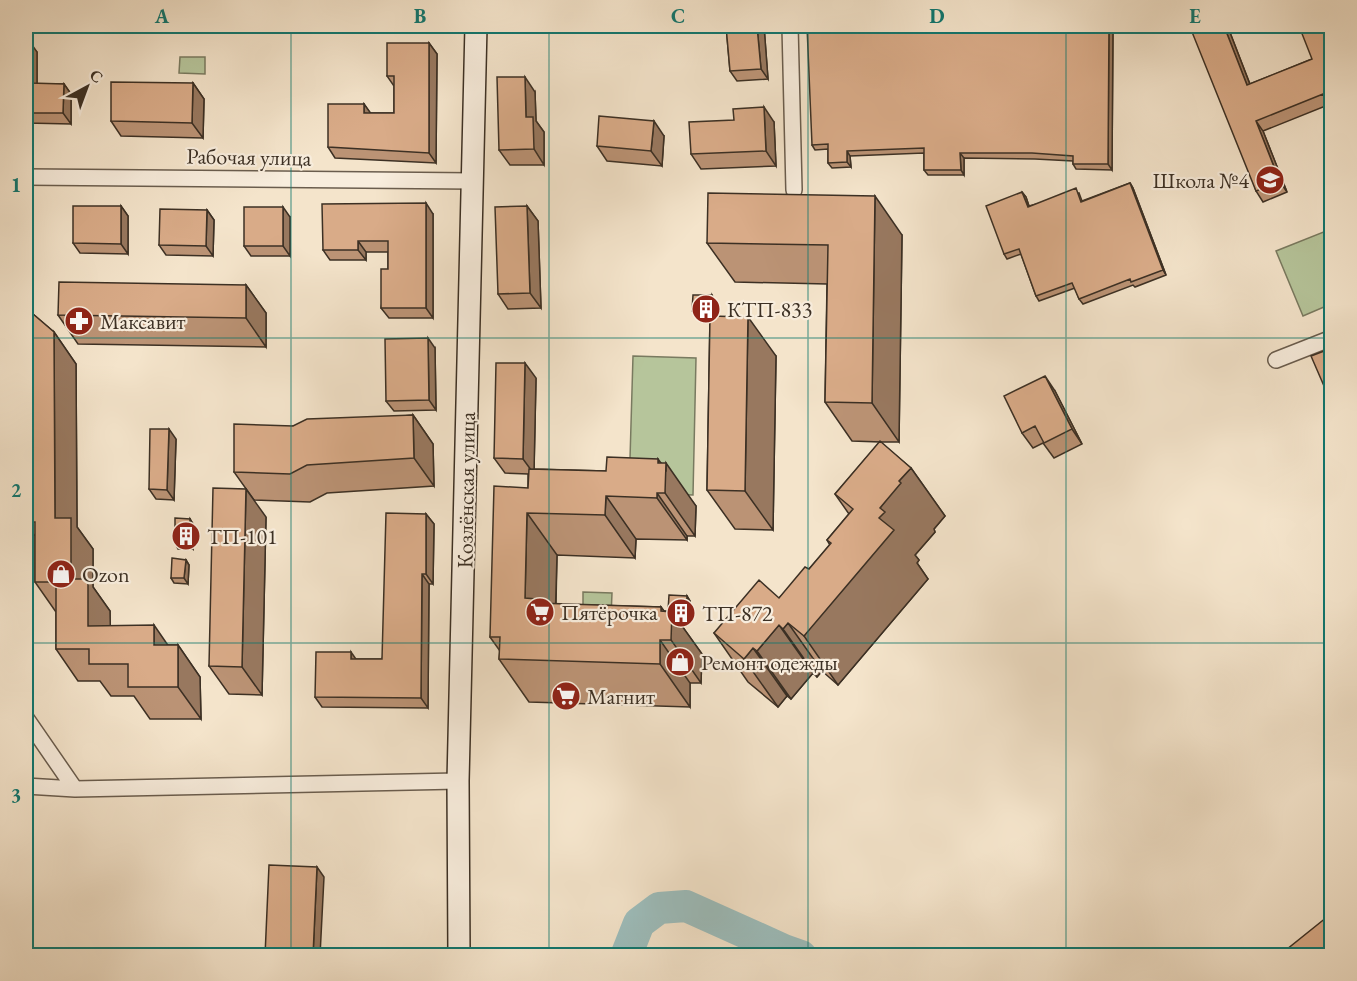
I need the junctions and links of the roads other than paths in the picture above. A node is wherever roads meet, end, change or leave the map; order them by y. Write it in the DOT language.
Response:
graph roads {
  1 [pos="476,26"];
  2 [pos="790,26"];
  3 [pos="26,177"];
  4 [pos="473,181"];
  5 [pos="794,190"];
  6 [pos="1332,338"];
  7 [pos="1276,360"];
  8 [pos="26,718"];
  9 [pos="458,781"];
  10 [pos="26,786"];
  11 [pos="75,789"];
  12 [pos="459,956"];
  1 -- 4 [label="street, Козлёнская улица"];
  2 -- 5 [label="street"];
  3 -- 4 [label="street, Рабочая улица"];
  4 -- 9 [label="street, Козлёнская улица"];
  6 -- 7 [label="street"];
  8 -- 11 [label="street"];
  9 -- 11 [label="street"];
  9 -- 12 [label="street, Козлёнская улица"];
  10 -- 11 [label="street"];
}
